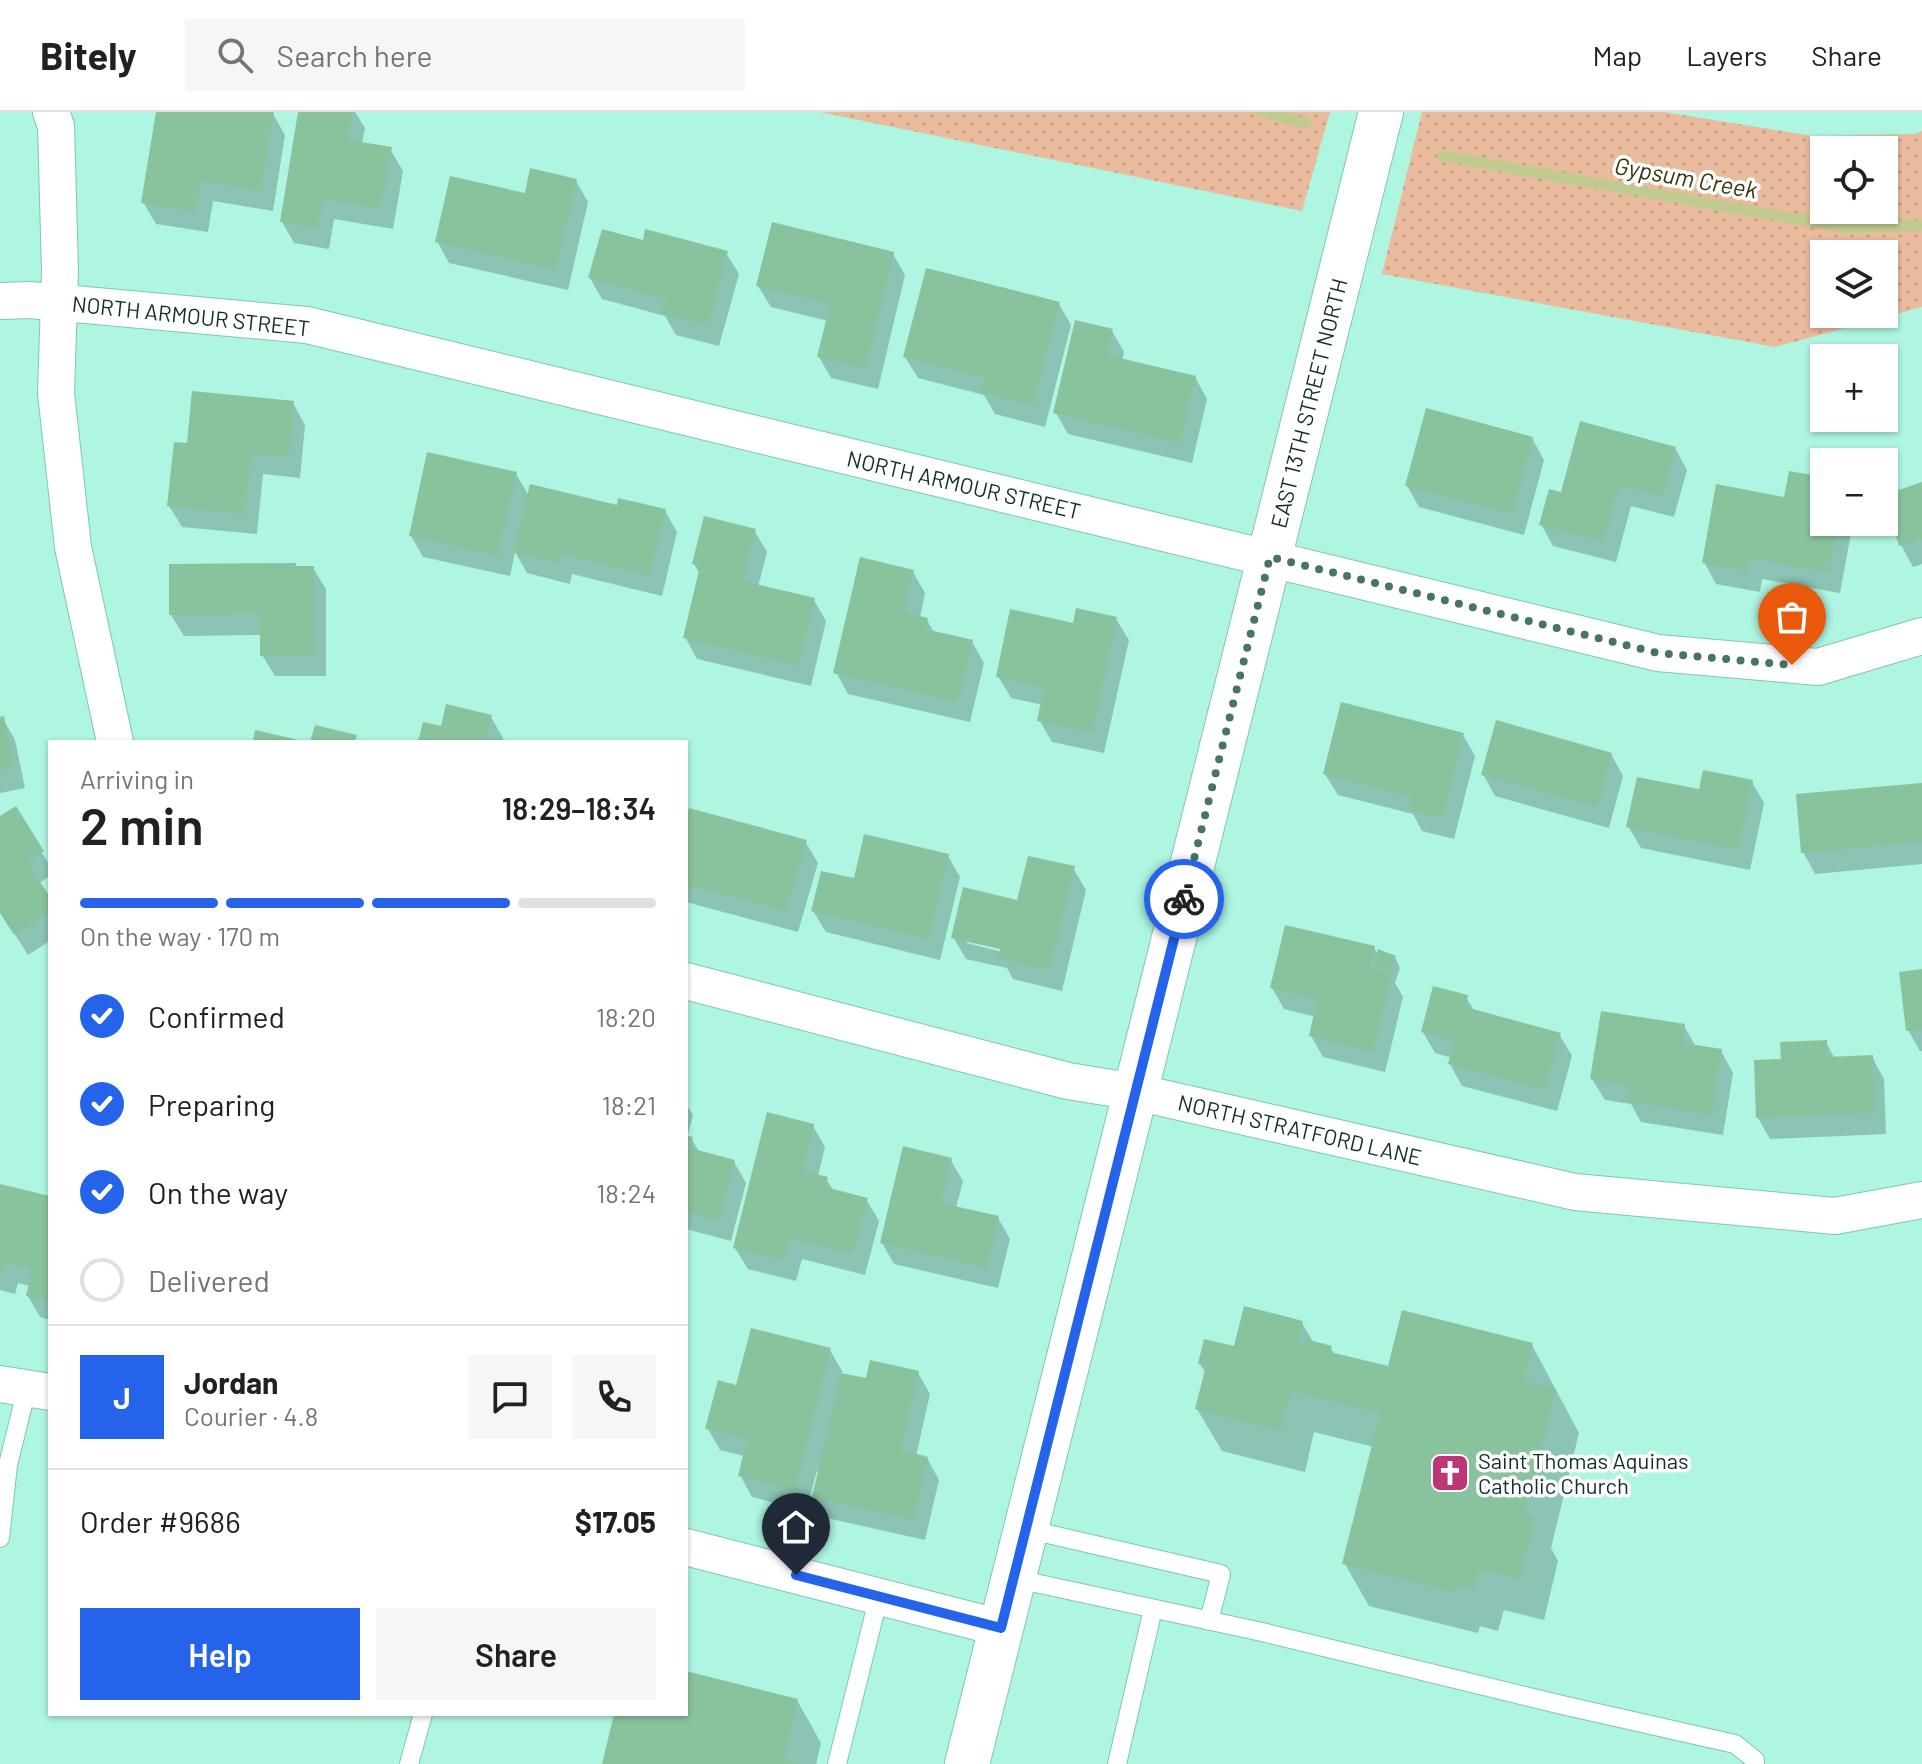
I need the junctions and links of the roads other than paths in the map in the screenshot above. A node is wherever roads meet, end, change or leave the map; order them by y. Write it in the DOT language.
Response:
graph roads {
  1 [pos="51,112"];
  2 [pos="1381,112"];
  3 [pos="0,301"];
  4 [pos="59,303"];
  5 [pos="1270,557"];
  6 [pos="1922,636"];
  7 [pos="115,740"];
  8 [pos="688,982"];
  9 [pos="1136,1092"];
  10 [pos="1922,1200"];
  11 [pos="26,1388"];
  12 [pos="1025,1528"];
  13 [pos="0,1538"];
  14 [pos="688,1548"];
  15 [pos="1012,1578"];
  16 [pos="879,1596"];
  17 [pos="1153,1609"];
  18 [pos="1209,1621"];
  19 [pos="1001,1628"];
  20 [pos="422,1716"];
  21 [pos="409,1764"];
  22 [pos="837,1764"];
  23 [pos="967,1764"];
  24 [pos="1117,1764"];
  25 [pos="1755,1764"];
  1 -- 4 [label="street"];
  2 -- 5 [label="main road, EAST 13TH STREET NORTH"];
  3 -- 4 [label="street, NORTH ARMOUR STREET"];
  4 -- 5 [label="street, NORTH ARMOUR STREET"];
  4 -- 7 [label="street"];
  5 -- 6 [label="street, NORTH ARMOUR STREET"];
  5 -- 9 [label="main road, EAST 13TH STREET NORTH"];
  8 -- 9 [label="street, NORTH STRATFORD LANE"];
  9 -- 10 [label="street, NORTH STRATFORD LANE"];
  9 -- 12 [label="main road, EAST 13TH STREET NORTH"];
  11 -- 13 [label="lane"];
  12 -- 15 [label="main road, EAST 13TH STREET NORTH"];
  12 -- 18 [label="lane"];
  14 -- 16 [label="street"];
  15 -- 17 [label="lane"];
  15 -- 19 [label="main road, EAST 13TH STREET NORTH"];
  16 -- 19 [label="street"];
  16 -- 22 [label="lane"];
  17 -- 18 [label="lane"];
  17 -- 24 [label="lane"];
  18 -- 25 [label="lane"];
  19 -- 23 [label="main road, EAST 13TH STREET NORTH"];
  20 -- 21 [label="lane"];
}
